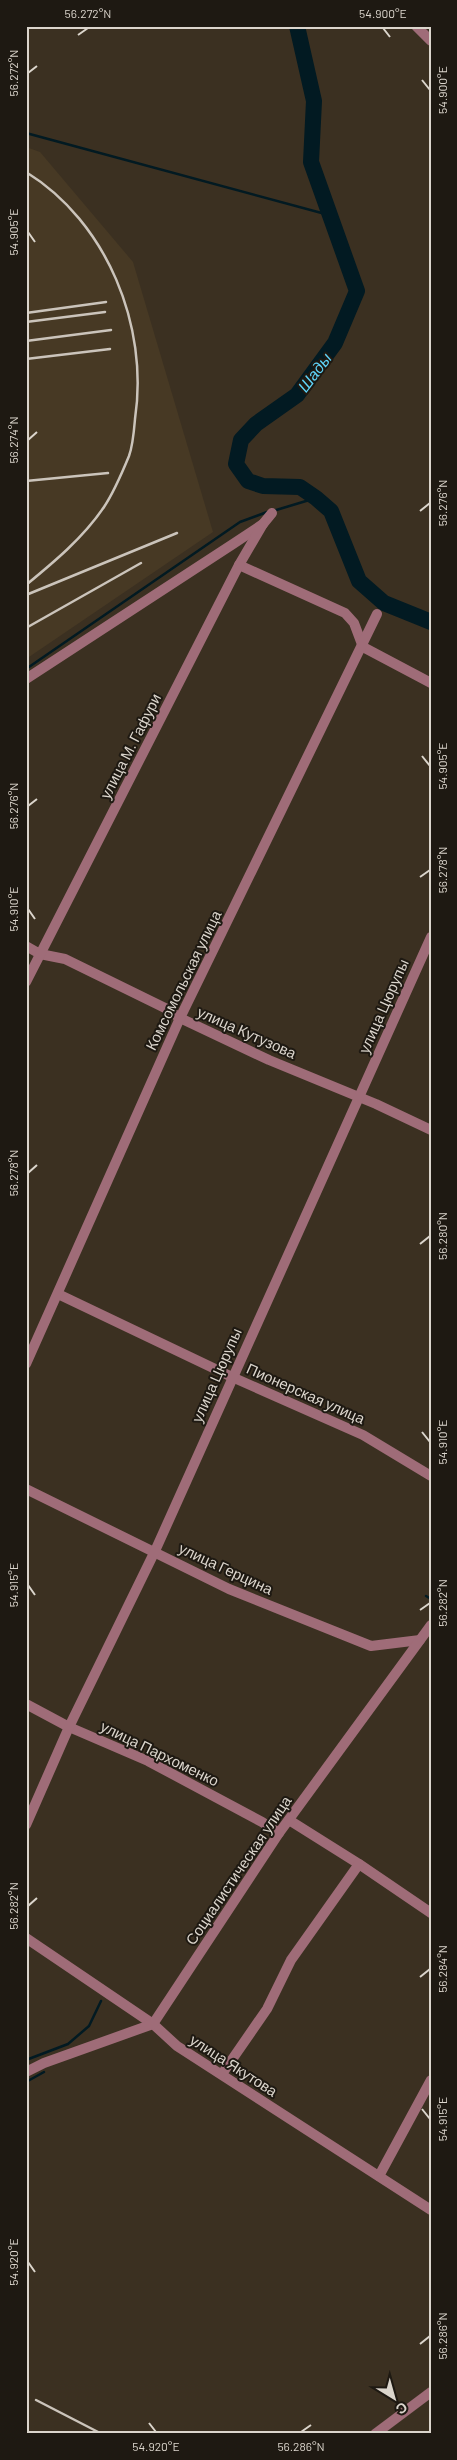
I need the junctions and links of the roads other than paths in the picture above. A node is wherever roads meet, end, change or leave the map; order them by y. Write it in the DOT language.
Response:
graph roads {
  1 [pos="416,26"];
  2 [pos="431,41"];
  3 [pos="272,513"];
  4 [pos="263,524"];
  5 [pos="239,565"];
  6 [pos="377,614"];
  7 [pos="362,648"];
  8 [pos="26,679"];
  9 [pos="431,683"];
  10 [pos="431,937"];
  11 [pos="26,946"];
  12 [pos="40,954"];
  13 [pos="26,982"];
  14 [pos="180,1018"];
  15 [pos="359,1096"];
  16 [pos="431,1130"];
  17 [pos="58,1294"];
  18 [pos="26,1364"];
  19 [pos="232,1376"];
  20 [pos="431,1476"];
  21 [pos="26,1489"];
  22 [pos="155,1551"];
  23 [pos="431,1625"];
  24 [pos="420,1640"];
  25 [pos="26,1704"];
  26 [pos="69,1727"];
  27 [pos="289,1820"];
  28 [pos="26,1825"];
  29 [pos="279,1833"];
  30 [pos="359,1864"];
  31 [pos="431,1913"];
  32 [pos="26,1938"];
  33 [pos="153,2024"];
  34 [pos="26,2072"];
  35 [pos="222,2074"];
  36 [pos="431,2080"];
  37 [pos="379,2176"];
  38 [pos="431,2210"];
  39 [pos="431,2392"];
  40 [pos="376,2434"];
  1 -- 2 [label="street"];
  3 -- 4 [label="street"];
  4 -- 5 [label="street, улица М. Гафури"];
  4 -- 8 [label="street"];
  5 -- 7 [label="street"];
  5 -- 12 [label="street, улица М. Гафури"];
  6 -- 7 [label="street, Комсомольская улица"];
  7 -- 9 [label="street"];
  7 -- 14 [label="street, Комсомольская улица"];
  10 -- 15 [label="street, улица Цюрупы"];
  11 -- 12 [label="street, улица Кутузова"];
  12 -- 13 [label="street, улица М. Гафури"];
  12 -- 14 [label="street, улица Кутузова"];
  14 -- 15 [label="street, улица Кутузова"];
  14 -- 17 [label="street, Комсомольская улица"];
  15 -- 16 [label="street, улица Кутузова"];
  15 -- 19 [label="street, улица Цюрупы"];
  17 -- 18 [label="street, Комсомольская улица"];
  17 -- 19 [label="street, Пионерская улица"];
  19 -- 20 [label="street, Пионерская улица"];
  19 -- 22 [label="street, улица Цюрупы"];
  21 -- 22 [label="street, улица Герцина"];
  22 -- 24 [label="street, улица Герцина"];
  22 -- 26 [label="street, улица Цюрупы"];
  23 -- 24 [label="street, Социалистическая улица"];
  24 -- 27 [label="street, Социалистическая улица"];
  25 -- 26 [label="street, улица Пархоменко"];
  26 -- 28 [label="street, улица Цюрупы"];
  26 -- 29 [label="street, улица Пархоменко"];
  27 -- 29 [label="street, Социалистическая улица"];
  27 -- 30 [label="street"];
  29 -- 33 [label="street, Социалистическая улица"];
  30 -- 31 [label="street"];
  30 -- 35 [label="street"];
  32 -- 33 [label="street, улица Якутова"];
  33 -- 34 [label="street"];
  33 -- 35 [label="street, улица Якутова"];
  35 -- 37 [label="street, улица Якутова"];
  36 -- 37 [label="street"];
  37 -- 38 [label="street, улица Якутова"];
  39 -- 40 [label="street"];
}
